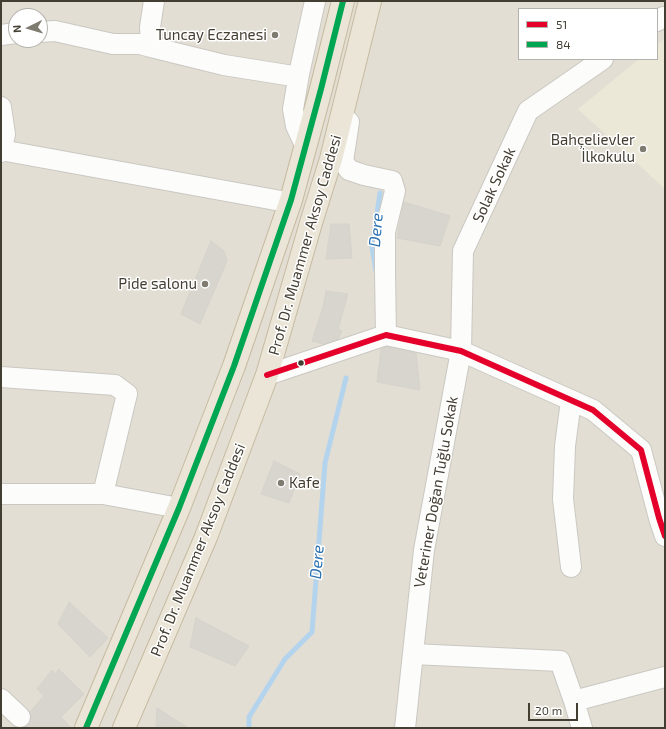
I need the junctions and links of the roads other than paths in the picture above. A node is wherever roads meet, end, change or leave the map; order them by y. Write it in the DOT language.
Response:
graph roads {
  1 [pos="154,1"];
  2 [pos="315,1"];
  3 [pos="343,1"];
  4 [pos="370,1"];
  5 [pos="48,32"];
  6 [pos="151,47"];
  7 [pos="358,49"];
  8 [pos="602,60"];
  9 [pos="299,74"];
  10 [pos="1,107"];
  11 [pos="304,148"];
  12 [pos="1,151"];
  13 [pos="281,201"];
  14 [pos="282,225"];
  15 [pos="386,335"];
  16 [pos="461,351"];
  17 [pos="267,375"];
  18 [pos="1,377"];
  19 [pos="571,401"];
  20 [pos="1,494"];
  21 [pos="103,494"];
  22 [pos="179,508"];
  23 [pos="665,536"];
  24 [pos="571,566"];
  25 [pos="413,654"];
  26 [pos="665,677"];
  27 [pos="1,699"];
  28 [pos="574,701"];
  29 [pos="20,717"];
  30 [pos="86,728"];
  31 [pos="124,728"];
  32 [pos="405,728"];
  33 [pos="582,728"];
  1 -- 6 [label="street"];
  2 -- 9 [label="street"];
  3 -- 11 [label="highway, Prof. Dr. Muammer Aksoy Caddesi"];
  4 -- 7 [label="highway, Prof. Dr. Muammer Aksoy Caddesi"];
  5 -- 6 [label="street"];
  6 -- 9 [label="street"];
  7 -- 15 [label="street"];
  7 -- 17 [label="highway, Prof. Dr. Muammer Aksoy Caddesi"];
  8 -- 16 [label="street, Solak Sokak"];
  9 -- 11 [label="street"];
  10 -- 12 [label="street"];
  11 -- 13 [label="highway"];
  11 -- 14 [label="highway, Prof. Dr. Muammer Aksoy Caddesi"];
  12 -- 13 [label="street"];
  13 -- 14 [label="highway"];
  14 -- 22 [label="highway, Prof. Dr. Muammer Aksoy Caddesi"];
  15 -- 16 [label="street"];
  15 -- 17 [label="street"];
  16 -- 19 [label="street"];
  16 -- 25 [label="street, Veteriner Doğan Tuğlu Sokak"];
  17 -- 31 [label="highway, Prof. Dr. Muammer Aksoy Caddesi"];
  18 -- 21 [label="street"];
  19 -- 23 [label="street"];
  19 -- 24 [label="street"];
  20 -- 21 [label="street"];
  21 -- 22 [label="street"];
  22 -- 30 [label="highway, Prof. Dr. Muammer Aksoy Caddesi"];
  25 -- 28 [label="street"];
  25 -- 32 [label="street, Veteriner Doğan Tuğlu Sokak"];
  26 -- 28 [label="street"];
  27 -- 29 [label="street"];
  28 -- 33 [label="street"];
}
